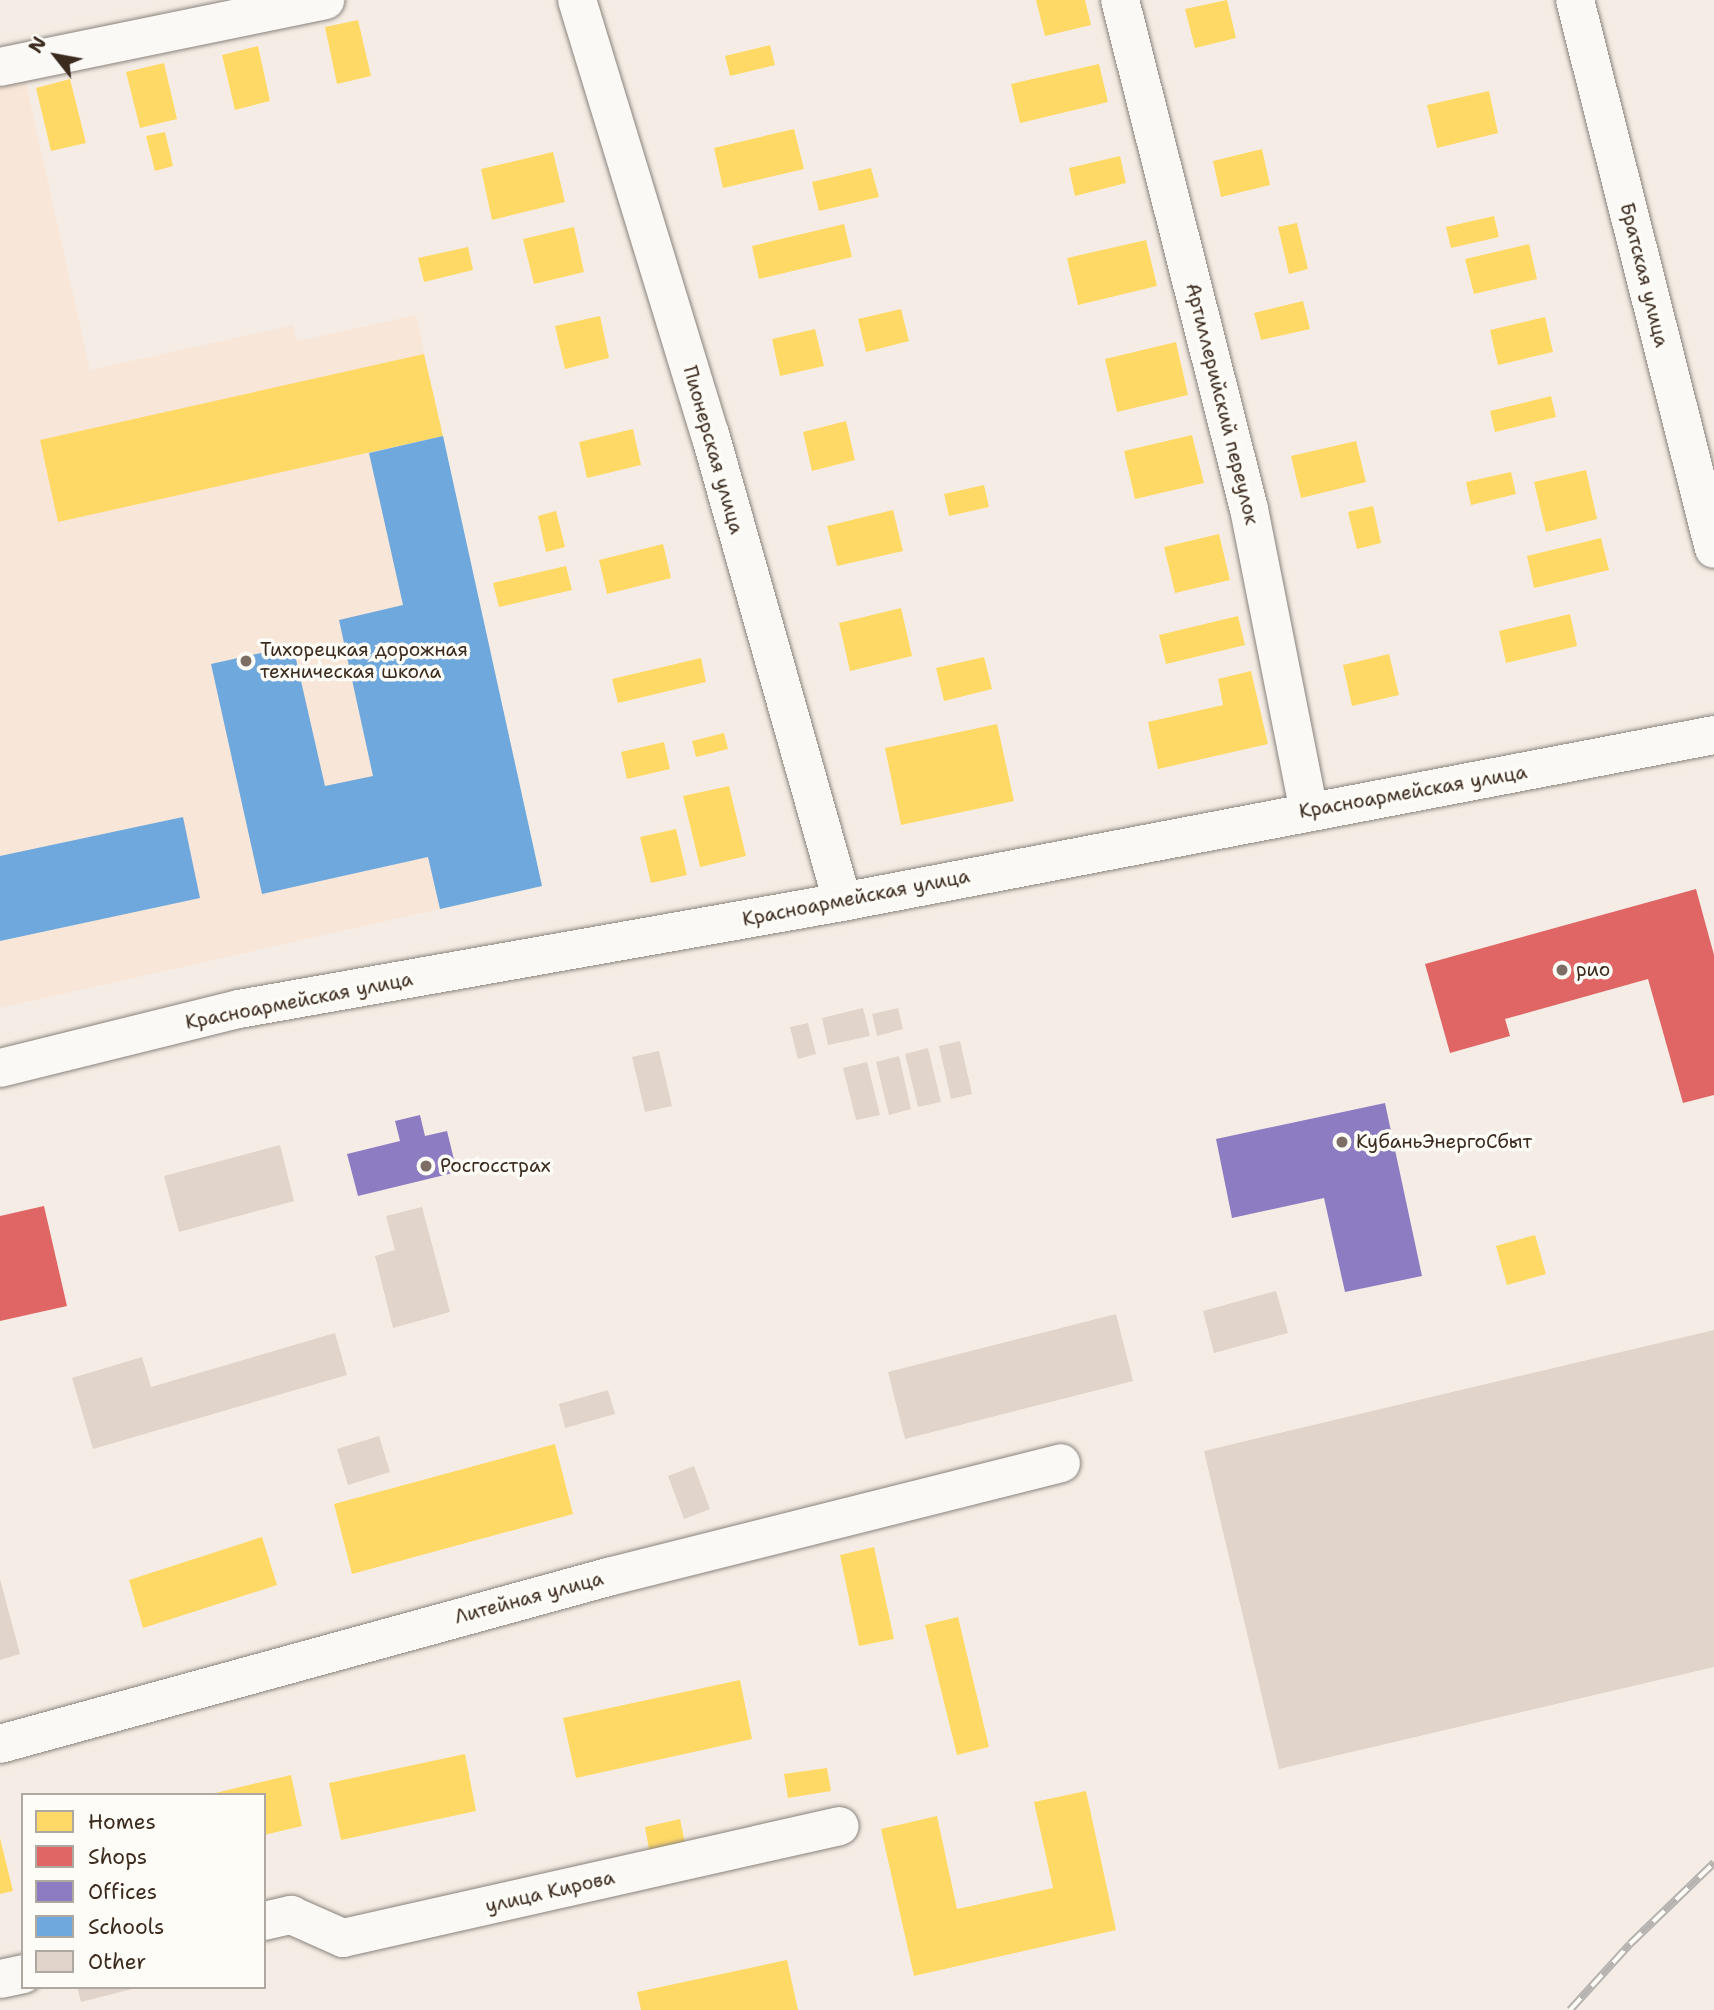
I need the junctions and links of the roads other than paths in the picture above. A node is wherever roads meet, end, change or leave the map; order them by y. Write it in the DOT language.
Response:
graph roads {
  1 [pos="325,0"];
  2 [pos="577,0"];
  3 [pos="1120,0"];
  4 [pos="1575,0"];
  5 [pos="0,67"];
  6 [pos="1714,549"];
  7 [pos="1714,735"];
  8 [pos="1309,811"];
  9 [pos="842,902"];
  10 [pos="0,1068"];
  11 [pos="1061,1463"];
  12 [pos="0,1744"];
  13 [pos="839,1826"];
  14 [pos="266,1920"];
  15 [pos="21,1974"];
  16 [pos="0,1979"];
  1 -- 5 [label="street"];
  2 -- 9 [label="street, Пионерская улица"];
  3 -- 8 [label="street, Артиллерийский переулок"];
  4 -- 6 [label="street, Братская улица"];
  7 -- 8 [label="street, Красноармейская улица"];
  8 -- 9 [label="street, Красноармейская улица"];
  9 -- 10 [label="street, Красноармейская улица"];
  11 -- 12 [label="street, Литейная улица"];
  13 -- 14 [label="street, улица Кирова"];
  15 -- 16 [label="street"];
}
